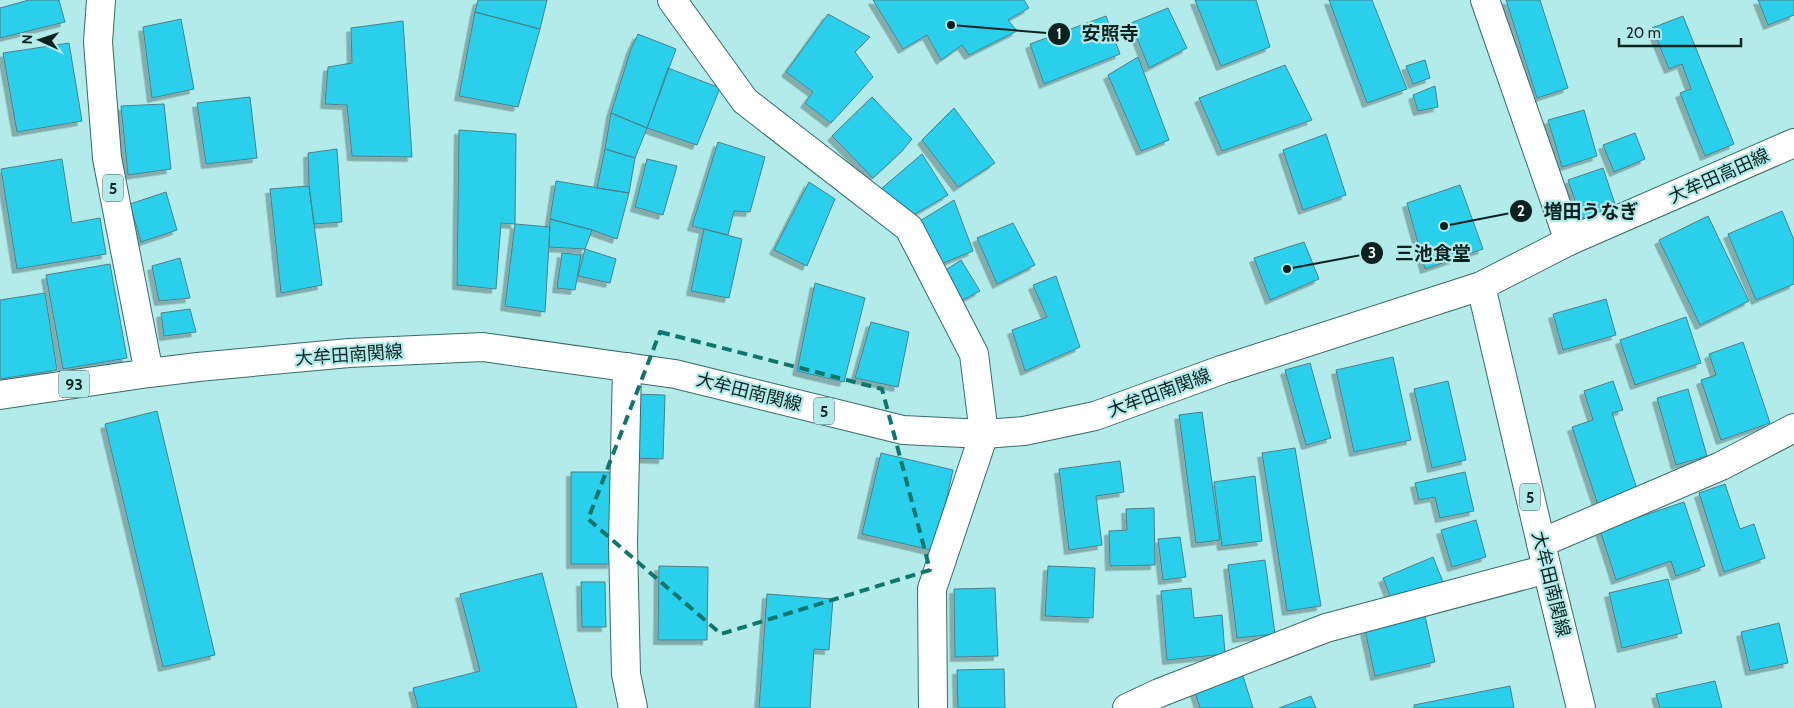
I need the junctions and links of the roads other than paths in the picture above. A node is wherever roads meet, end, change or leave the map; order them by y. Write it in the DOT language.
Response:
graph roads {
  1 [pos="101,0"];
  2 [pos="672,0"];
  3 [pos="1485,0"];
  4 [pos="1794,143"];
  5 [pos="1568,241"];
  6 [pos="1481,286"];
  7 [pos="627,367"];
  8 [pos="149,373"];
  9 [pos="0,395"];
  10 [pos="1794,428"];
  11 [pos="984,434"];
  12 [pos="1540,543"];
  13 [pos="1547,570"];
  14 [pos="633,708"];
  15 [pos="933,708"];
  16 [pos="1126,708"];
  17 [pos="1582,708"];
  1 -- 8 [label="main road, 5"];
  2 -- 11 [label="main road"];
  3 -- 5 [label="main road"];
  4 -- 5 [label="main road, 大牟田高田線"];
  5 -- 6 [label="main road, 大牟田高田線"];
  6 -- 11 [label="main road, 大牟田南関線 / 5"];
  6 -- 12 [label="main road, 大牟田南関線 / 5"];
  7 -- 8 [label="main road, 大牟田南関線 / 5"];
  7 -- 11 [label="main road, 大牟田南関線 / 5"];
  7 -- 14 [label="main road"];
  8 -- 9 [label="main road, 93"];
  10 -- 12 [label="main road"];
  11 -- 15 [label="main road"];
  12 -- 13 [label="main road, 大牟田南関線 / 5"];
  13 -- 16 [label="main road"];
  13 -- 17 [label="main road, 大牟田南関線 / 5"];
}
